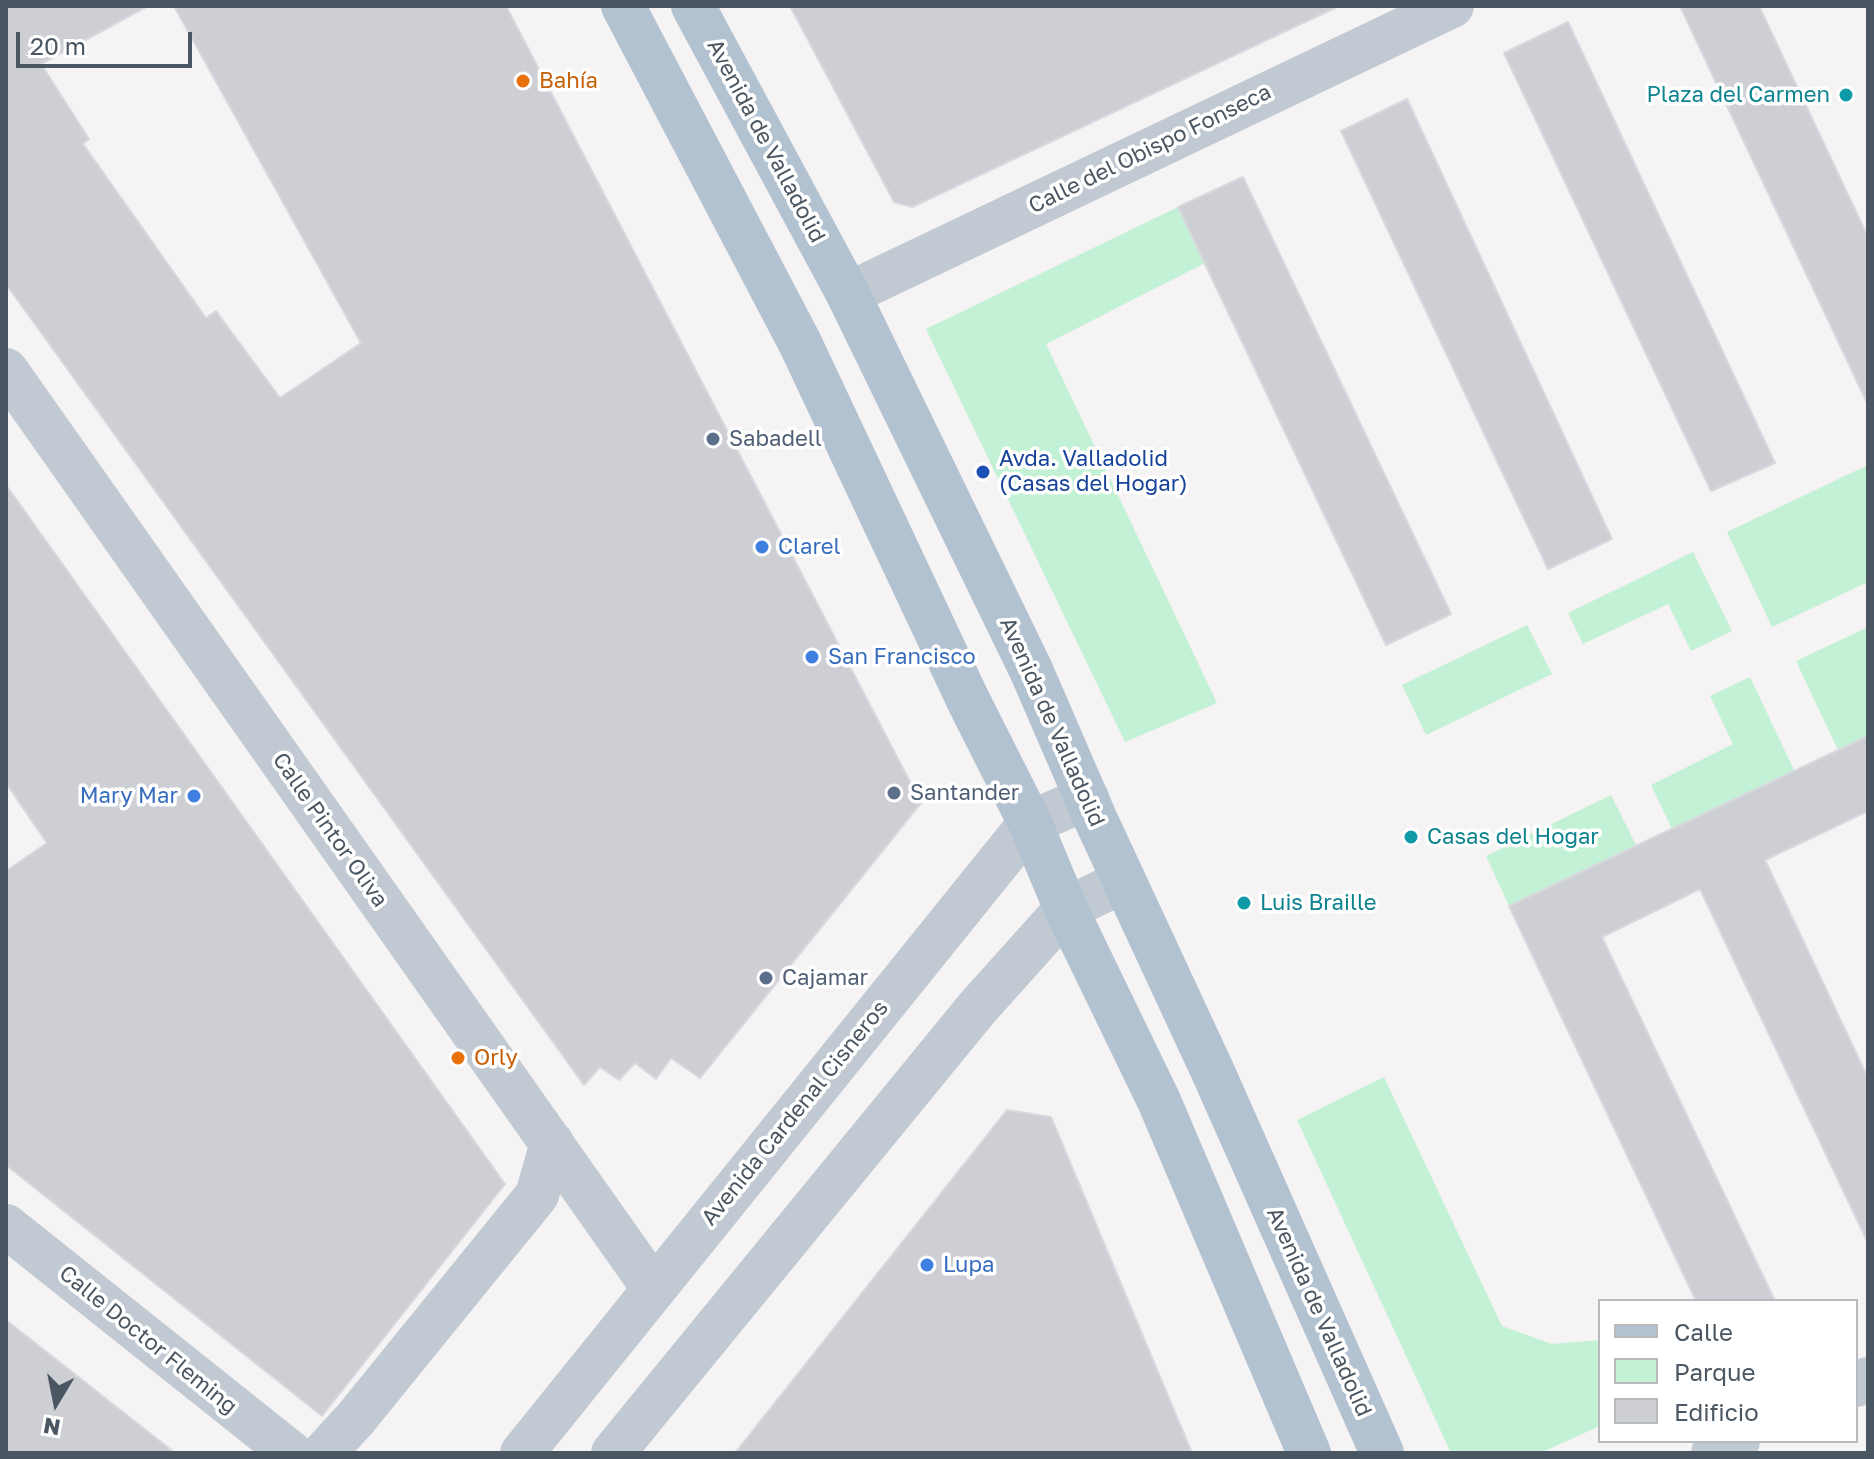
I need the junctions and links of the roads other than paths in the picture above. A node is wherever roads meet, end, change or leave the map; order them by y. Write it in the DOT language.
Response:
graph roads {
  1 [pos="623,6"];
  2 [pos="693,6"];
  3 [pos="1452,6"];
  4 [pos="848,294"];
  5 [pos="6,370"];
  6 [pos="1087,798"];
  7 [pos="1030,823"];
  8 [pos="1124,881"];
  9 [pos="1066,909"];
  10 [pos="552,1143"];
  11 [pos="6,1226"];
  12 [pos="654,1289"];
  13 [pos="1734,1443"];
  14 [pos="291,1453"];
  15 [pos="324,1453"];
  16 [pos="522,1453"];
  17 [pos="613,1453"];
  18 [pos="1309,1453"];
  19 [pos="1382,1453"];
  20 [pos="1713,1453"];
  1 -- 7 [label="main road"];
  2 -- 4 [label="main road, Avenida de Valladolid"];
  3 -- 4 [label="street, Calle del Obispo Fonseca"];
  4 -- 6 [label="main road, Avenida de Valladolid"];
  5 -- 10 [label="street, Calle Pintor Oliva"];
  6 -- 7 [label="street, Avenida Cardenal Cisneros"];
  6 -- 8 [label="main road, Avenida de Valladolid"];
  7 -- 9 [label="main road"];
  7 -- 12 [label="street, Avenida Cardenal Cisneros"];
  8 -- 9 [label="street"];
  8 -- 19 [label="main road, Avenida de Valladolid"];
  9 -- 17 [label="street"];
  9 -- 18 [label="main road"];
  10 -- 12 [label="street, Calle Pintor Oliva"];
  10 -- 15 [label="street"];
  11 -- 14 [label="street, Calle Doctor Fleming"];
  12 -- 16 [label="street, Avenida Cardenal Cisneros"];
  13 -- 20 [label="street"];
}
